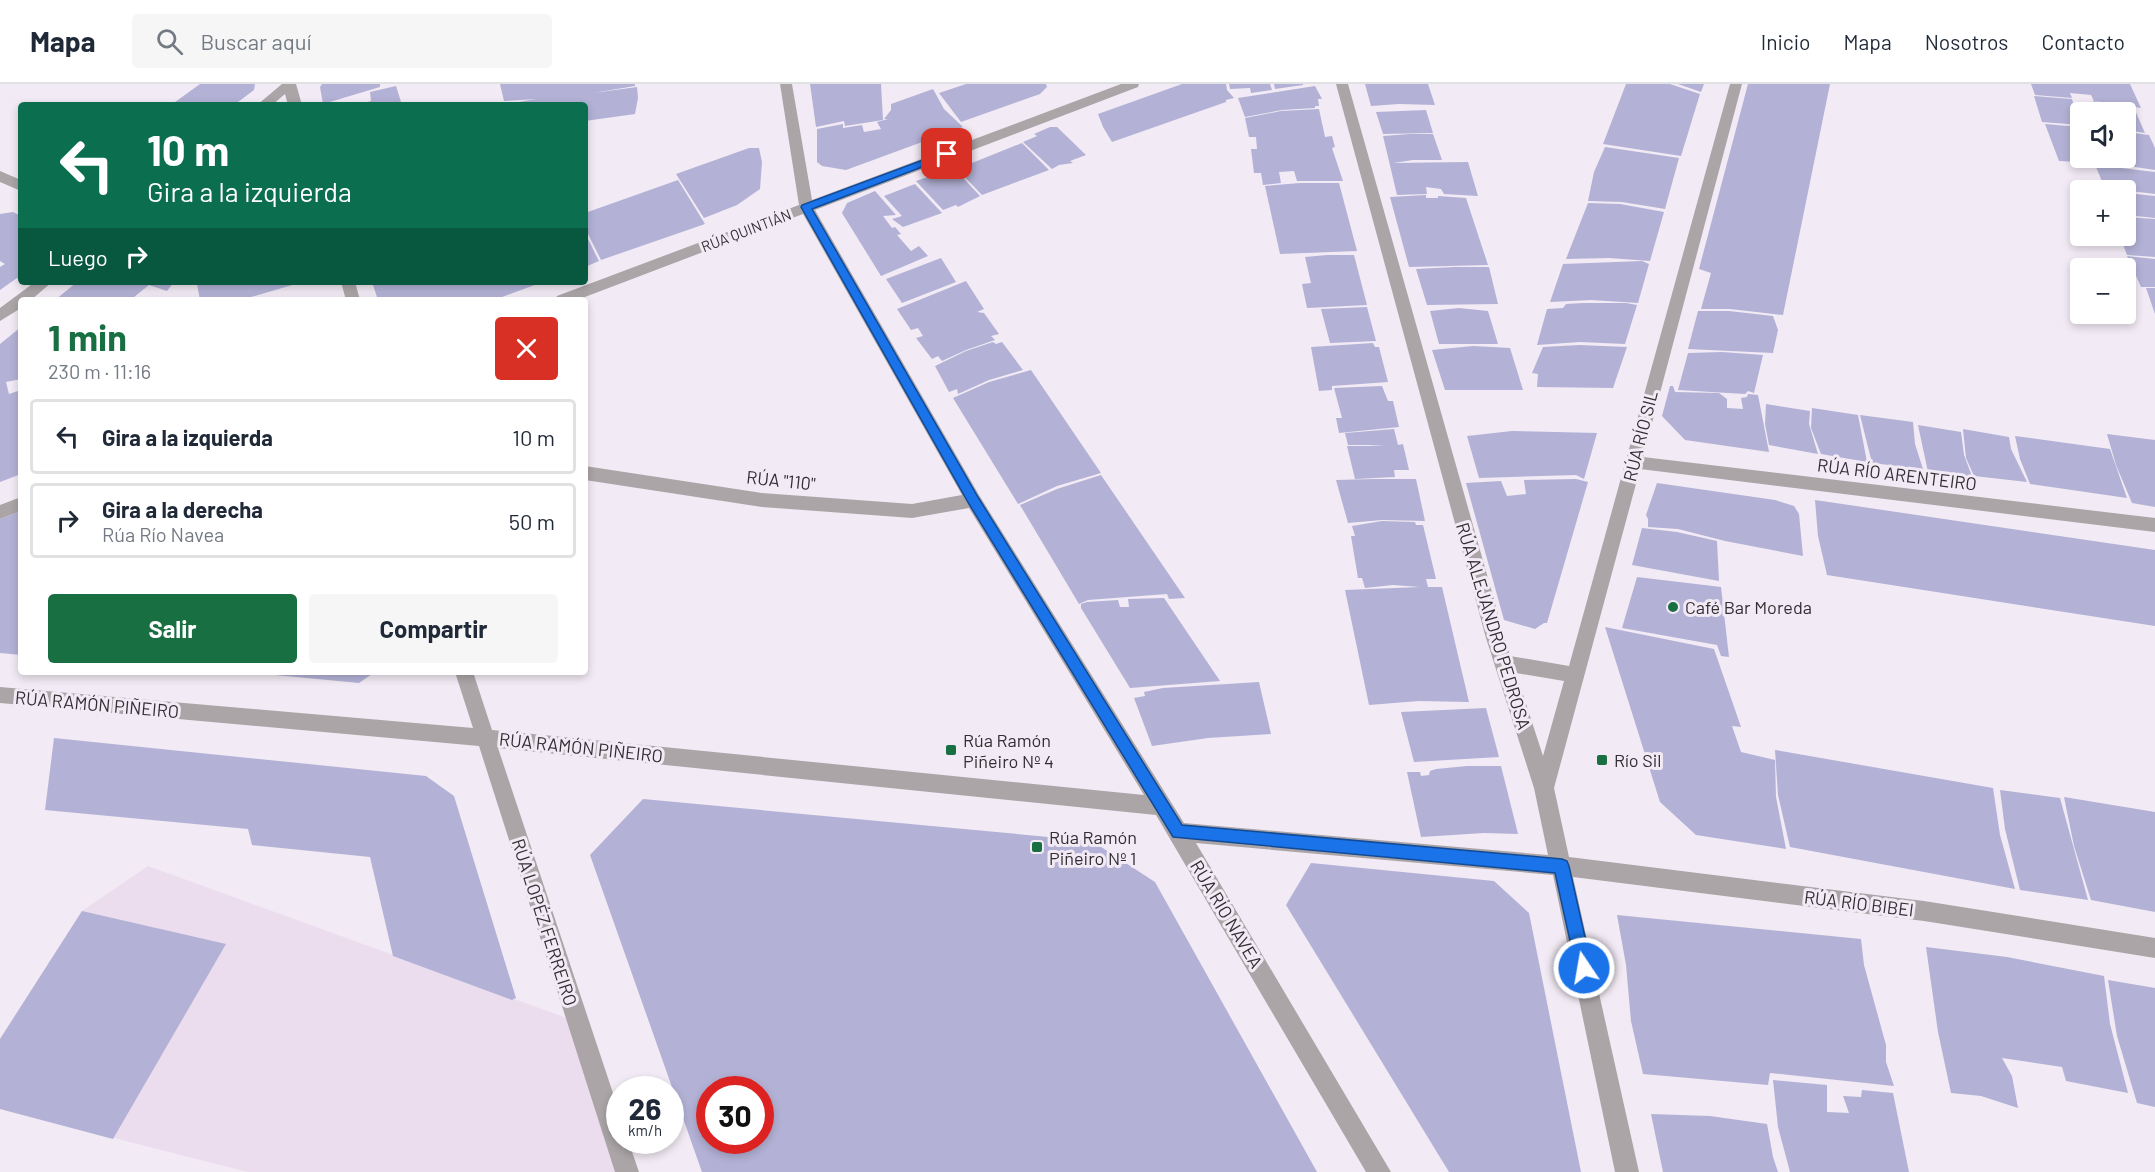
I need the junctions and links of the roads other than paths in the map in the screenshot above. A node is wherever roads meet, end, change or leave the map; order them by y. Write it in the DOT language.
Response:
graph roads {
  1 [pos="290,84"];
  2 [pos="786,84"];
  3 [pos="1084,84"];
  4 [pos="1133,84"];
  5 [pos="1342,84"];
  6 [pos="1736,84"];
  7 [pos="1091,99"];
  8 [pos="268,102"];
  9 [pos="295,102"];
  10 [pos="0,176"];
  11 [pos="18,185"];
  12 [pos="806,207"];
  13 [pos="41,285"];
  14 [pos="25,297"];
  15 [pos="570,297"];
  16 [pos="18,302"];
  17 [pos="0,316"];
  18 [pos="1635,462"];
  19 [pos="588,473"];
  20 [pos="973,500"];
  21 [pos="18,505"];
  22 [pos="0,512"];
  23 [pos="2155,525"];
  24 [pos="1503,663"];
  25 [pos="465,675"];
  26 [pos="1575,675"];
  27 [pos="0,695"];
  28 [pos="485,738"];
  29 [pos="1544,788"];
  30 [pos="1162,806"];
  31 [pos="1178,832"];
  32 [pos="1562,866"];
  33 [pos="2155,948"];
  34 [pos="627,1172"];
  35 [pos="1379,1172"];
  36 [pos="1627,1172"];
  1 -- 8 [label="street"];
  1 -- 9 [label="street"];
  2 -- 12 [label="street, RÚA RÍO NAVEA"];
  3 -- 7 [label="street"];
  4 -- 7 [label="street, RÚA QUINTIÁN"];
  5 -- 24 [label="street, RÚA ALEJANDRO PEDROSA"];
  6 -- 18 [label="street, RÚA RÍO SIL"];
  7 -- 12 [label="street, RÚA QUINTIÁN"];
  10 -- 11 [label="street"];
  12 -- 15 [label="street, RÚA QUINTIÁN"];
  12 -- 20 [label="street, RÚA RÍO NAVEA"];
  13 -- 14 [label="street"];
  16 -- 17 [label="street"];
  18 -- 23 [label="street, RÚA RÍO ARENTEIRO"];
  18 -- 26 [label="street, RÚA RÍO SIL"];
  19 -- 20 [label="street, RÚA \"110\""];
  20 -- 30 [label="street, RÚA RÍO NAVEA"];
  21 -- 22 [label="street"];
  24 -- 26 [label="street"];
  24 -- 29 [label="street, RÚA ALEJANDRO PEDROSA"];
  25 -- 28 [label="street, RÚA LOPÉZ FERREIRO"];
  26 -- 29 [label="street, RÚA RÍO SIL"];
  27 -- 28 [label="street, RÚA RAMÓN PIÑEIRO"];
  28 -- 30 [label="street, RÚA RAMÓN PIÑEIRO"];
  28 -- 34 [label="street, RÚA LOPÉZ FERREIRO"];
  29 -- 32 [label="street, RÚA ALEJANDRO PEDROSA"];
  30 -- 31 [label="street, RÚA RÍO NAVEA"];
  31 -- 32 [label="street, RÚA RÍO BIBEI"];
  31 -- 35 [label="street, RÚA RÍO NAVEA"];
  32 -- 33 [label="street, RÚA RÍO BIBEI"];
  32 -- 36 [label="street, RÚA ALEJANDRO PEDROSA"];
}
